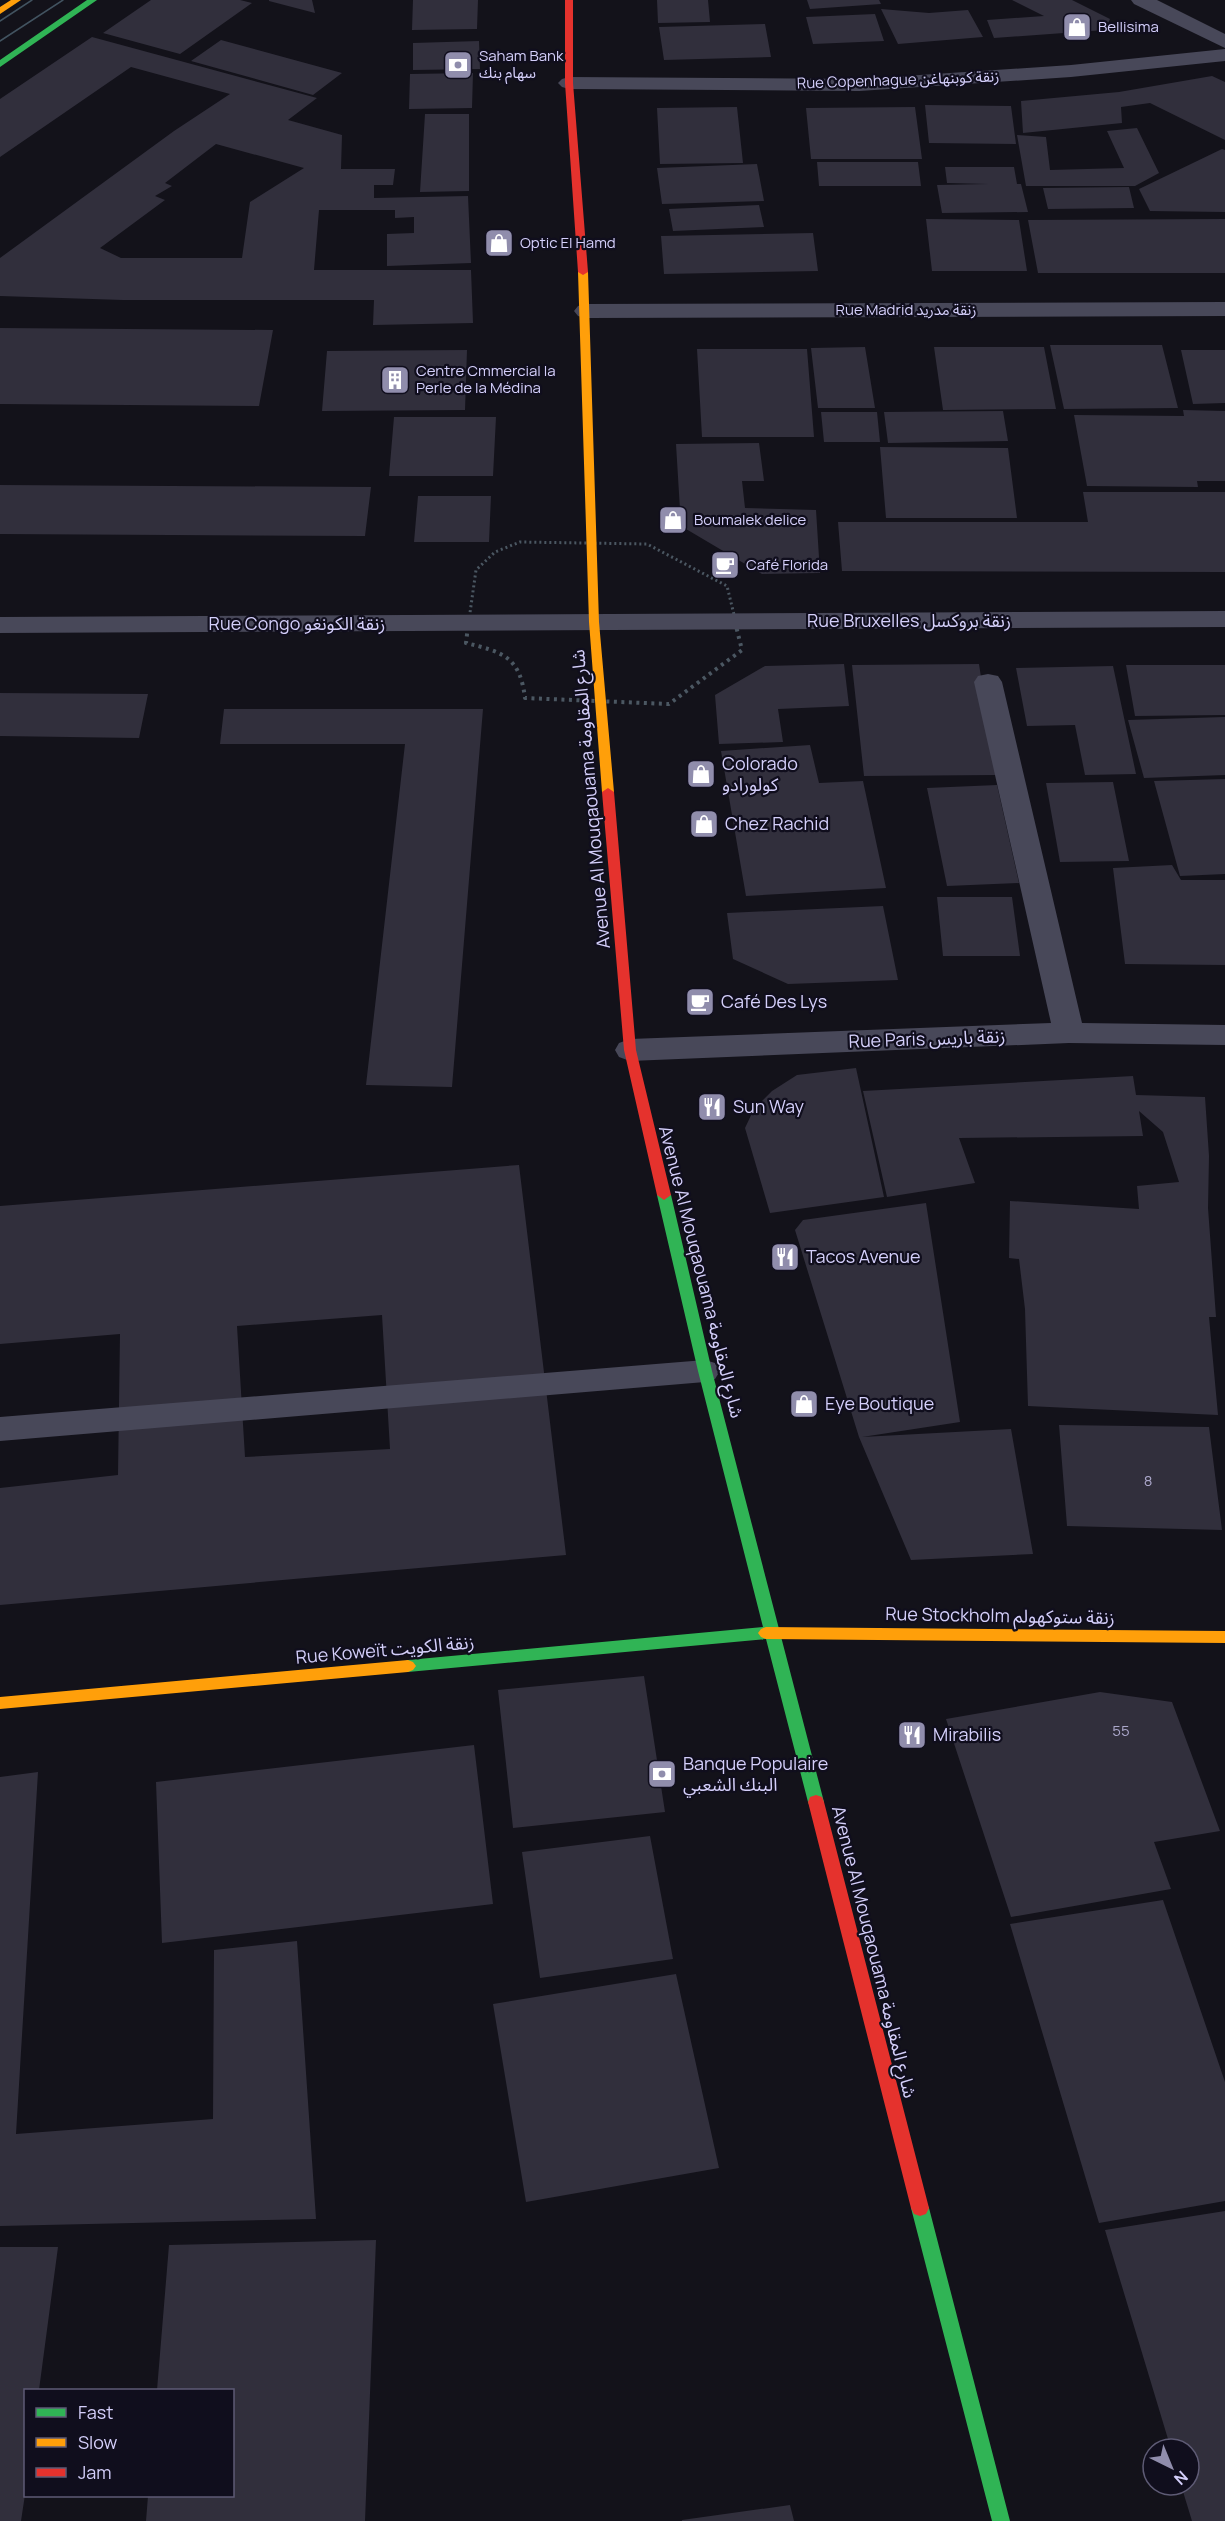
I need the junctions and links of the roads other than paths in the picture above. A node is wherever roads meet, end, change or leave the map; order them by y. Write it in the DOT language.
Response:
graph roads {
  1 [pos="17,0"];
  2 [pos="93,0"];
  3 [pos="569,0"];
  4 [pos="1141,0"];
  5 [pos="0,11"];
  6 [pos="1225,42"];
  7 [pos="1225,55"];
  8 [pos="0,64"];
  9 [pos="569,83"];
  10 [pos="1225,309"];
  11 [pos="586,311"];
  12 [pos="1225,619"];
  13 [pos="594,622"];
  14 [pos="0,626"];
  15 [pos="988,682"];
  16 [pos="1069,1034"];
  17 [pos="1225,1035"];
  18 [pos="630,1050"];
  19 [pos="705,1371"];
  20 [pos="0,1429"];
  21 [pos="774,1632"];
  22 [pos="1225,1637"];
  23 [pos="0,1703"];
  24 [pos="1001,2521"];
  1 -- 5 [label="street"];
  2 -- 8 [label="street"];
  3 -- 9 [label="street, Avenue Al Mouqaouama شارع المقاومة"];
  4 -- 6 [label="street"];
  7 -- 9 [label="street, Rue Copenhague زنقة كوبنهاغن"];
  9 -- 11 [label="street, Avenue Al Mouqaouama شارع المقاومة"];
  10 -- 11 [label="street, Rue Madrid زنقة مدريد"];
  11 -- 13 [label="street, Avenue Al Mouqaouama شارع المقاومة"];
  12 -- 13 [label="street, Rue Bruxelles زنقة بروكسل"];
  13 -- 14 [label="street, Rue Congo زنقة الكونغو"];
  13 -- 18 [label="street, Avenue Al Mouqaouama شارع المقاومة"];
  15 -- 16 [label="street"];
  16 -- 17 [label="street, Rue Paris زنقة باريس"];
  16 -- 18 [label="street, Rue Paris زنقة باريس"];
  18 -- 19 [label="street, Avenue Al Mouqaouama شارع المقاومة"];
  19 -- 20 [label="lane"];
  19 -- 21 [label="street, Avenue Al Mouqaouama شارع المقاومة"];
  21 -- 22 [label="street, Rue Stockholm زنقة ستوكهولم"];
  21 -- 23 [label="street, Rue Koweït زنقة الكويت"];
  21 -- 24 [label="street, Avenue Al Mouqaouama شارع المقاومة"];
}
